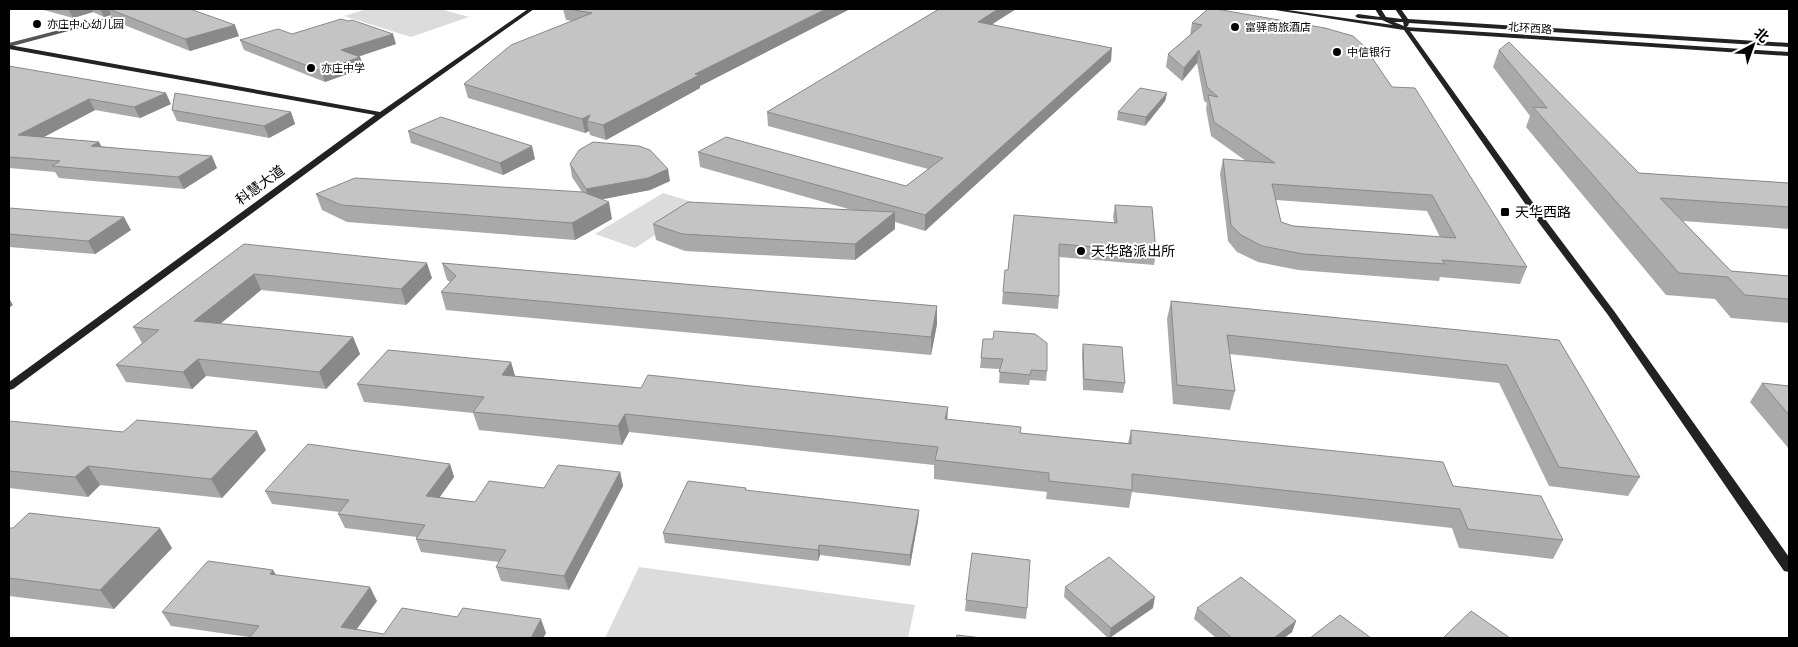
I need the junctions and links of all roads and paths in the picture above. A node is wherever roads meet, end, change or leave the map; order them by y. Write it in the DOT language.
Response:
graph roads {
  1 [pos="147,9"];
  2 [pos="530,9"];
  3 [pos="1271,9"];
  4 [pos="1305,9"];
  5 [pos="1378,9"];
  6 [pos="1398,9"];
  7 [pos="1384,19"];
  8 [pos="1406,25"];
  9 [pos="1789,45"];
  10 [pos="9,46"];
  11 [pos="1789,54"];
  12 [pos="382,114"];
  13 [pos="9,387"];
  14 [pos="1789,567"];
  1 -- 10 [label="street"];
  2 -- 12 [label="street, 科慧大道"];
  3 -- 8 [label="street, 北环西路"];
  4 -- 7 [label="street"];
  5 -- 7 [label="street"];
  6 -- 8 [label="street"];
  7 -- 8 [label="street"];
  8 -- 9 [label="street, 北环西路"];
  8 -- 11 [label="street, 北环西路"];
  8 -- 14 [label="street"];
  10 -- 12 [label="street"];
  12 -- 13 [label="street, 科慧大道"];
}
